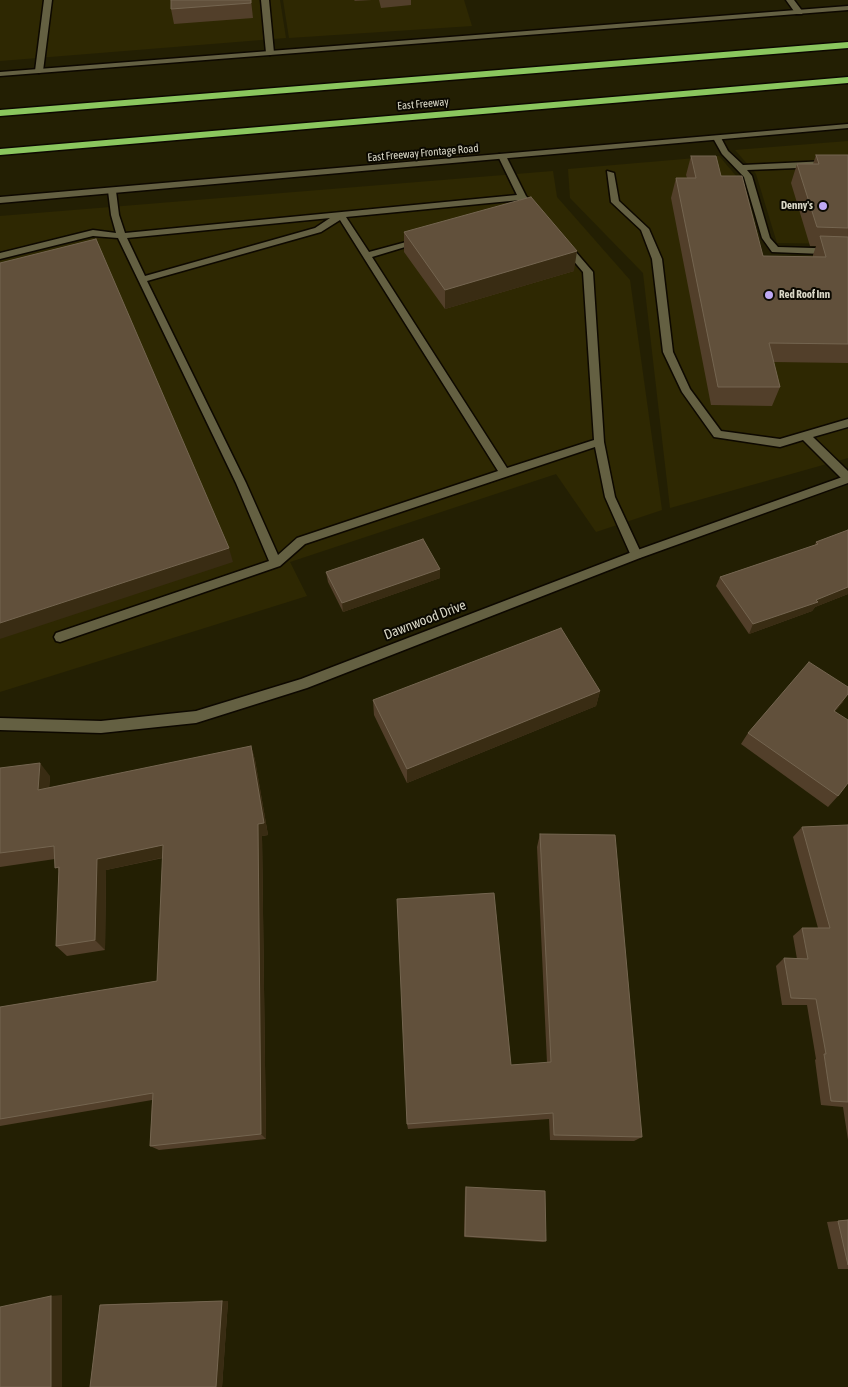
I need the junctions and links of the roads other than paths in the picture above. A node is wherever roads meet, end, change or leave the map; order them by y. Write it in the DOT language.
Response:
graph roads {
  1 [pos="48,0"];
  2 [pos="265,0"];
  3 [pos="790,0"];
  4 [pos="848,8"];
  5 [pos="799,12"];
  6 [pos="848,45"];
  7 [pos="270,52"];
  8 [pos="39,71"];
  9 [pos="0,74"];
  10 [pos="848,80"];
  11 [pos="0,113"];
  12 [pos="848,126"];
  13 [pos="717,138"];
  14 [pos="0,152"];
  15 [pos="502,156"];
  16 [pos="848,163"];
  17 [pos="741,168"];
  18 [pos="610,173"];
  19 [pos="112,191"];
  20 [pos="522,197"];
  21 [pos="0,200"];
  22 [pos="533,212"];
  23 [pos="341,215"];
  24 [pos="121,236"];
  25 [pos="558,237"];
  26 [pos="432,238"];
  27 [pos="848,252"];
  28 [pos="0,256"];
  29 [pos="367,256"];
  30 [pos="143,280"];
  31 [pos="848,423"];
  32 [pos="806,436"];
  33 [pos="599,442"];
  34 [pos="504,472"];
  35 [pos="848,478"];
  36 [pos="636,555"];
  37 [pos="276,563"];
  38 [pos="60,637"];
  39 [pos="0,724"];
  1 -- 8 [label="main road"];
  2 -- 7 [label="main road"];
  3 -- 5 [label="main road"];
  4 -- 5 [label="main road"];
  5 -- 7 [label="main road"];
  6 -- 11 [label="highway, East Freeway"];
  7 -- 8 [label="main road"];
  8 -- 9 [label="main road"];
  10 -- 14 [label="highway, East Freeway"];
  12 -- 13 [label="main road, East Freeway Frontage Road"];
  13 -- 15 [label="main road, East Freeway Frontage Road"];
  13 -- 17 [label="main road"];
  15 -- 19 [label="main road, East Freeway Frontage Road"];
  15 -- 20 [label="main road"];
  16 -- 17 [label="main road"];
  17 -- 27 [label="main road"];
  18 -- 32 [label="main road"];
  19 -- 21 [label="main road, East Freeway Frontage Road"];
  19 -- 24 [label="main road"];
  20 -- 22 [label="main road"];
  20 -- 23 [label="main road"];
  23 -- 24 [label="main road"];
  23 -- 29 [label="main road"];
  23 -- 30 [label="main road"];
  24 -- 28 [label="main road"];
  24 -- 30 [label="main road"];
  25 -- 33 [label="main road"];
  26 -- 29 [label="main road"];
  29 -- 34 [label="main road"];
  30 -- 37 [label="main road"];
  31 -- 32 [label="main road"];
  32 -- 35 [label="main road"];
  33 -- 34 [label="main road"];
  33 -- 36 [label="main road"];
  34 -- 37 [label="main road"];
  35 -- 36 [label="main road, Dawnwood Drive"];
  36 -- 39 [label="main road, Dawnwood Drive"];
  37 -- 38 [label="main road"];
}
